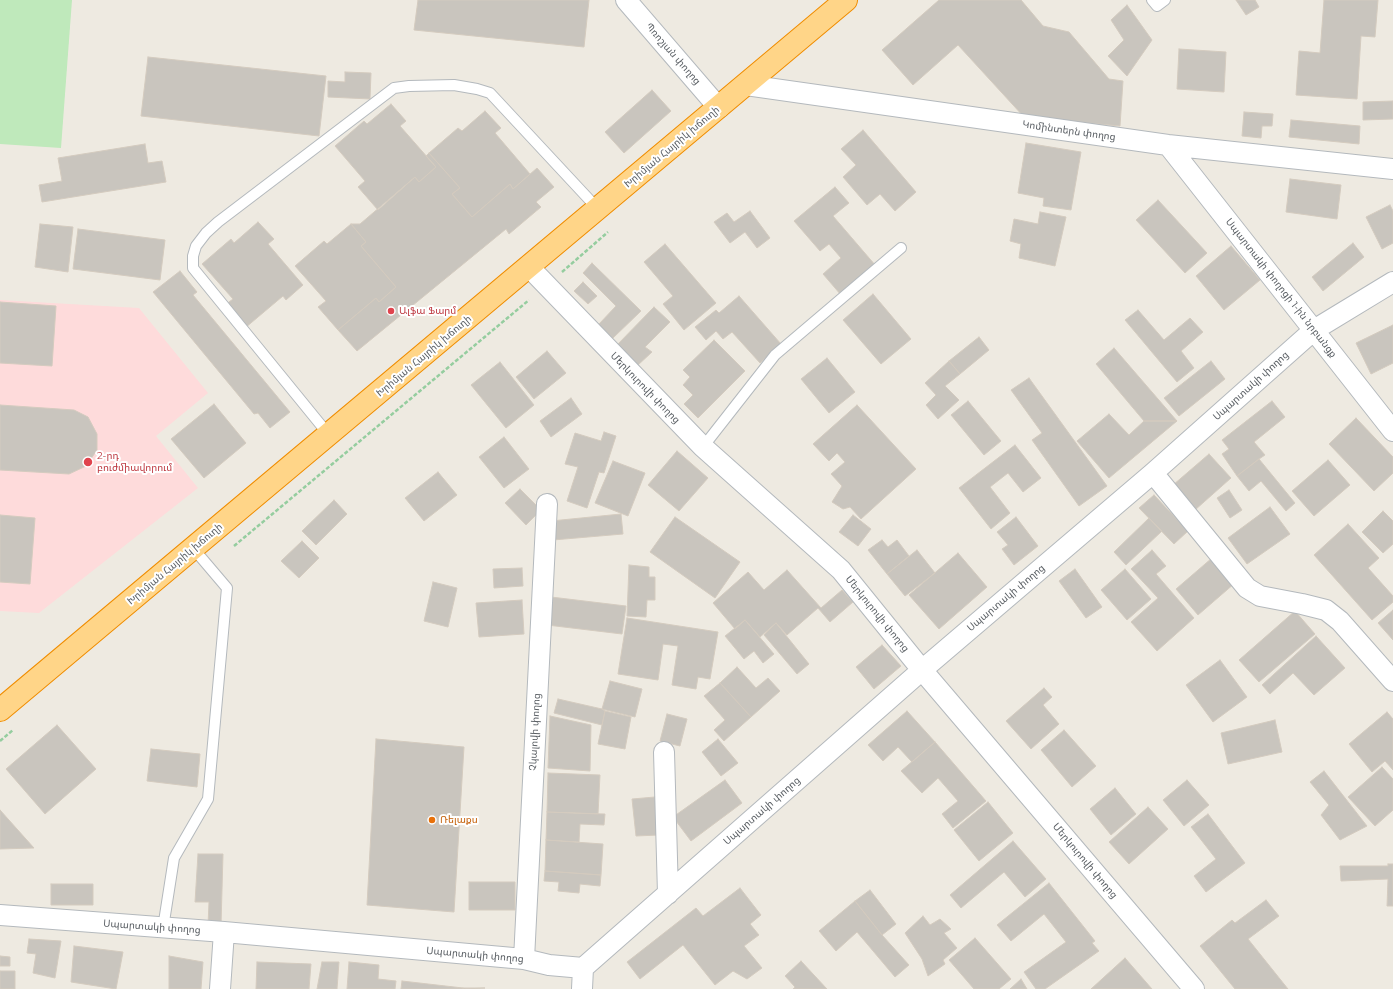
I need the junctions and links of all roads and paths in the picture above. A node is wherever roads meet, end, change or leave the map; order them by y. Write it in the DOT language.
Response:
graph roads {
  1 [pos="626,0"];
  2 [pos="846,0"];
  3 [pos="1152,0"];
  4 [pos="1165,0"];
  5 [pos="746,85"];
  6 [pos="719,108"];
  7 [pos="1168,145"];
  8 [pos="1393,170"];
  9 [pos="598,209"];
  10 [pos="613,228"];
  11 [pos="901,248"];
  12 [pos="529,267"];
  13 [pos="1393,282"];
  14 [pos="546,286"];
  15 [pos="1314,330"];
  16 [pos="1393,431"];
  17 [pos="329,435"];
  18 [pos="702,447"];
  19 [pos="1153,473"];
  20 [pos="547,504"];
  21 [pos="193,548"];
  22 [pos="209,567"];
  23 [pos="922,670"];
  24 [pos="1393,681"];
  25 [pos="0,710"];
  26 [pos="18,726"];
  27 [pos="0,741"];
  28 [pos="664,752"];
  29 [pos="668,894"];
  30 [pos="0,916"];
  31 [pos="163,928"];
  32 [pos="224,932"];
  33 [pos="524,959"];
  34 [pos="583,968"];
  35 [pos="220,989"];
  36 [pos="582,989"];
  37 [pos="1194,989"];
  1 -- 6 [label="street, Պռոշյան փողոց"];
  2 -- 5 [label="highway, Խրիմյան Հայրիկ խճուղի"];
  3 -- 4 [label="lane"];
  5 -- 6 [label="highway, Խրիմյան Հայրիկ խճուղի"];
  5 -- 7 [label="street, Կոմինտերն փողոց"];
  6 -- 9 [label="highway, Խրիմյան Հայրիկ խճուղի"];
  7 -- 8 [label="street, Կոմինտերն փողոց"];
  7 -- 15 [label="street, Սպարտակի փողոցի 1-ին նրբանցք"];
  9 -- 12 [label="highway, Խրիմյան Հայրիկ խճուղի"];
  9 -- 17 [label="lane"];
  10 -- 14 [label="path"];
  11 -- 18 [label="lane"];
  12 -- 14 [label="street, Մերկուրովի փողոց"];
  12 -- 17 [label="highway, Խրիմյան Հայրիկ խճուղի"];
  13 -- 15 [label="street, Սպարտակի փողոց"];
  14 -- 18 [label="street, Մերկուրովի փողոց"];
  14 -- 22 [label="path"];
  15 -- 16 [label="street, Սպարտակի փողոցի 1-ին նրբանցք"];
  15 -- 19 [label="street, Սպարտակի փողոց"];
  17 -- 21 [label="highway, Խրիմյան Հայրիկ խճուղի"];
  18 -- 23 [label="street, Մերկուրովի փողոց"];
  19 -- 23 [label="street, Սպարտակի փողոց"];
  19 -- 24 [label="street"];
  20 -- 33 [label="street, Չկալովի փողոց"];
  21 -- 22 [label="lane"];
  21 -- 25 [label="highway, Խրիմյան Հայրիկ խճուղի"];
  22 -- 31 [label="lane"];
  23 -- 29 [label="street, Սպարտակի փողոց"];
  23 -- 37 [label="street, Մերկուրովի փողոց"];
  26 -- 27 [label="path"];
  28 -- 29 [label="street"];
  29 -- 34 [label="street, Սպարտակի փողոց"];
  30 -- 31 [label="street, Սպարտակի փողոց"];
  31 -- 32 [label="street, Սպարտակի փողոց"];
  32 -- 33 [label="street, Սպարտակի փողոց"];
  32 -- 35 [label="street"];
  33 -- 34 [label="street, Սպարտակի փողոց"];
  34 -- 36 [label="street"];
}
